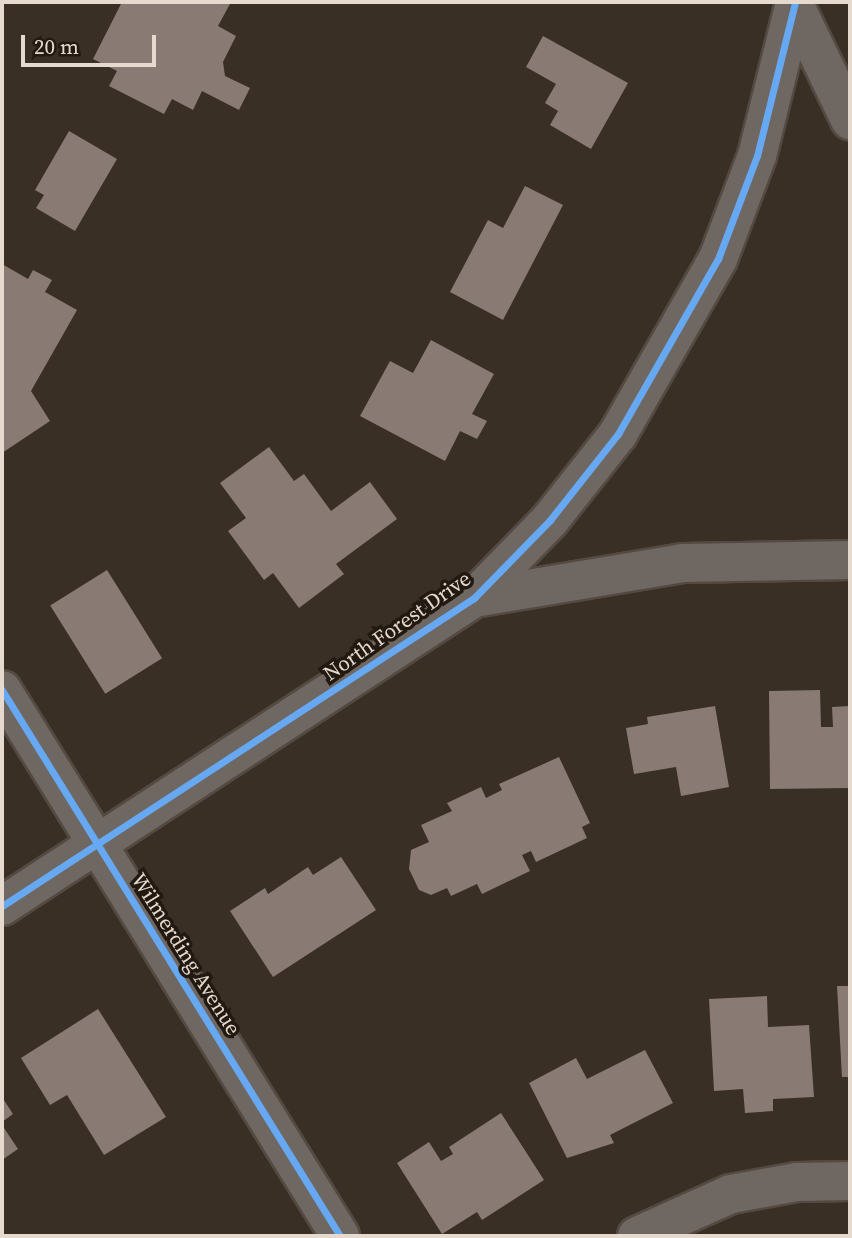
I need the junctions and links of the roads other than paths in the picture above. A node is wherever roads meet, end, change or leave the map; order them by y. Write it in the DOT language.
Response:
graph roads {
  1 [pos="795,4"];
  2 [pos="850,120"];
  3 [pos="850,560"];
  4 [pos="474,598"];
  5 [pos="2,690"];
  6 [pos="99,848"];
  7 [pos="2,906"];
  8 [pos="850,1181"];
  9 [pos="340,1236"];
  10 [pos="637,1236"];
  1 -- 2 [label="street"];
  1 -- 4 [label="street, North Forest Drive"];
  3 -- 4 [label="street, North Forest Drive"];
  4 -- 6 [label="street, North Forest Drive"];
  5 -- 6 [label="street, Wilmerding Avenue"];
  6 -- 7 [label="street, North Forest Drive"];
  6 -- 9 [label="street, Wilmerding Avenue"];
  8 -- 10 [label="street"];
}
